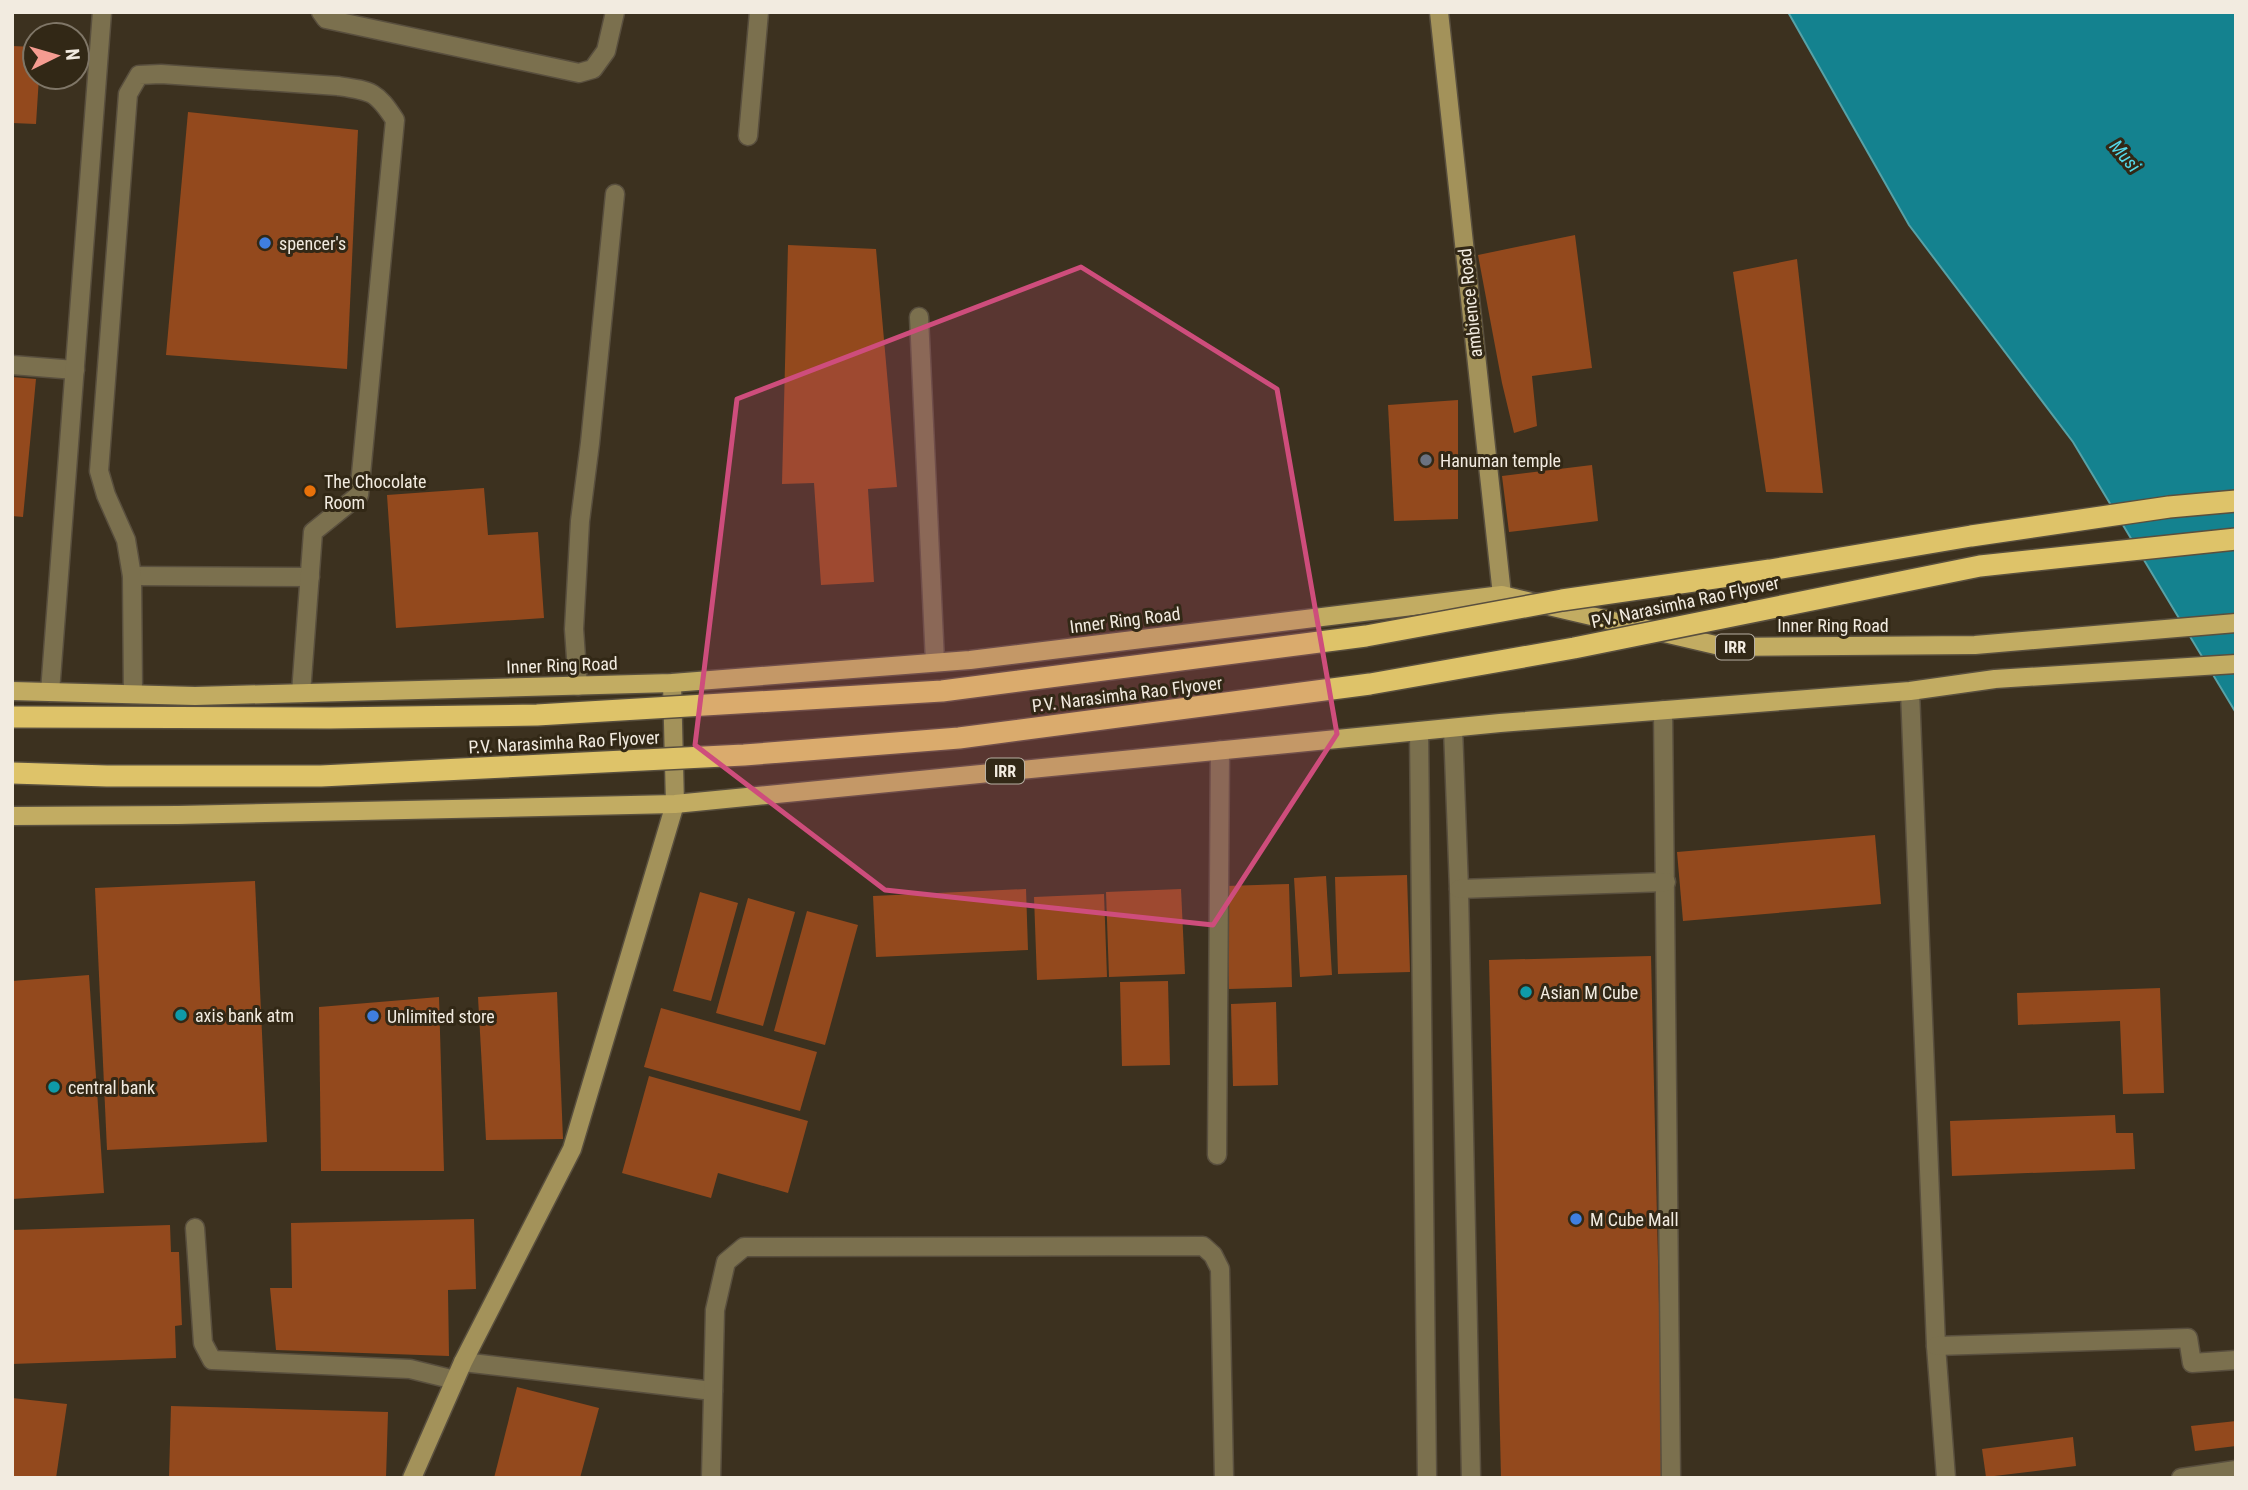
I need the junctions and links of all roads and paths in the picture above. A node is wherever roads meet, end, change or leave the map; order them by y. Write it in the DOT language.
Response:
graph roads {
  1 [pos="102,12"];
  2 [pos="321,12"];
  3 [pos="615,12"];
  4 [pos="759,12"];
  5 [pos="1439,12"];
  6 [pos="748,136"];
  7 [pos="615,194"];
  8 [pos="919,317"];
  9 [pos="12,365"];
  10 [pos="75,370"];
  11 [pos="2236,501"];
  12 [pos="2236,540"];
  13 [pos="132,576"];
  14 [pos="310,577"];
  15 [pos="1502,595"];
  16 [pos="2236,623"];
  17 [pos="935,662"];
  18 [pos="2236,664"];
  19 [pos="672,683"];
  20 [pos="578,686"];
  21 [pos="12,691"];
  22 [pos="1910,691"];
  23 [pos="50,692"];
  24 [pos="301,693"];
  25 [pos="133,694"];
  26 [pos="1663,710"];
  27 [pos="12,717"];
  28 [pos="1454,728"];
  29 [pos="1419,731"];
  30 [pos="1220,750"];
  31 [pos="12,773"];
  32 [pos="675,804"];
  33 [pos="12,816"];
  34 [pos="1666,882"];
  35 [pos="1459,889"];
  36 [pos="1216,1155"];
  37 [pos="195,1227"];
  38 [pos="1936,1346"];
  39 [pos="2236,1360"];
  40 [pos="463,1362"];
  41 [pos="455,1380"];
  42 [pos="713,1391"];
  43 [pos="2236,1470"];
  44 [pos="412,1478"];
  45 [pos="711,1478"];
  46 [pos="1224,1478"];
  47 [pos="1427,1478"];
  48 [pos="1471,1478"];
  49 [pos="1671,1478"];
  50 [pos="1946,1478"];
  51 [pos="2181,1478"];
  1 -- 10 [label="street"];
  2 -- 3 [label="street"];
  4 -- 6 [label="street"];
  5 -- 15 [label="street, ambience Road"];
  7 -- 20 [label="street"];
  8 -- 17 [label="street"];
  9 -- 10 [label="street"];
  10 -- 23 [label="street"];
  11 -- 27 [label="highway, P.V. Narasimha Rao Flyover, bridge"];
  12 -- 31 [label="highway, P.V. Narasimha Rao Flyover, bridge"];
  13 -- 14 [label="street"];
  13 -- 14 [label="street"];
  13 -- 25 [label="street"];
  14 -- 24 [label="street"];
  15 -- 16 [label="main road, Inner Ring Road / IRR"];
  15 -- 17 [label="main road, Inner Ring Road / IRR"];
  17 -- 19 [label="main road, Inner Ring Road / IRR"];
  18 -- 22 [label="main road, IRR"];
  19 -- 20 [label="main road, Inner Ring Road / IRR"];
  19 -- 32 [label="street"];
  20 -- 24 [label="main road, Inner Ring Road / IRR"];
  21 -- 23 [label="main road, Inner Ring Road / IRR"];
  22 -- 26 [label="main road, IRR"];
  22 -- 38 [label="street"];
  23 -- 25 [label="main road, Inner Ring Road / IRR"];
  24 -- 25 [label="main road, Inner Ring Road / IRR"];
  26 -- 28 [label="main road, IRR"];
  26 -- 34 [label="street"];
  28 -- 29 [label="main road, IRR"];
  28 -- 35 [label="street"];
  29 -- 30 [label="main road, IRR"];
  29 -- 47 [label="street"];
  30 -- 32 [label="main road, IRR"];
  30 -- 36 [label="street"];
  32 -- 33 [label="main road, IRR"];
  32 -- 40 [label="street"];
  34 -- 35 [label="street"];
  34 -- 49 [label="street"];
  35 -- 48 [label="street"];
  37 -- 41 [label="street"];
  38 -- 39 [label="street"];
  38 -- 50 [label="street"];
  40 -- 41 [label="street"];
  40 -- 42 [label="street"];
  41 -- 44 [label="street"];
  42 -- 45 [label="street"];
  42 -- 46 [label="street"];
  43 -- 51 [label="street"];
}
